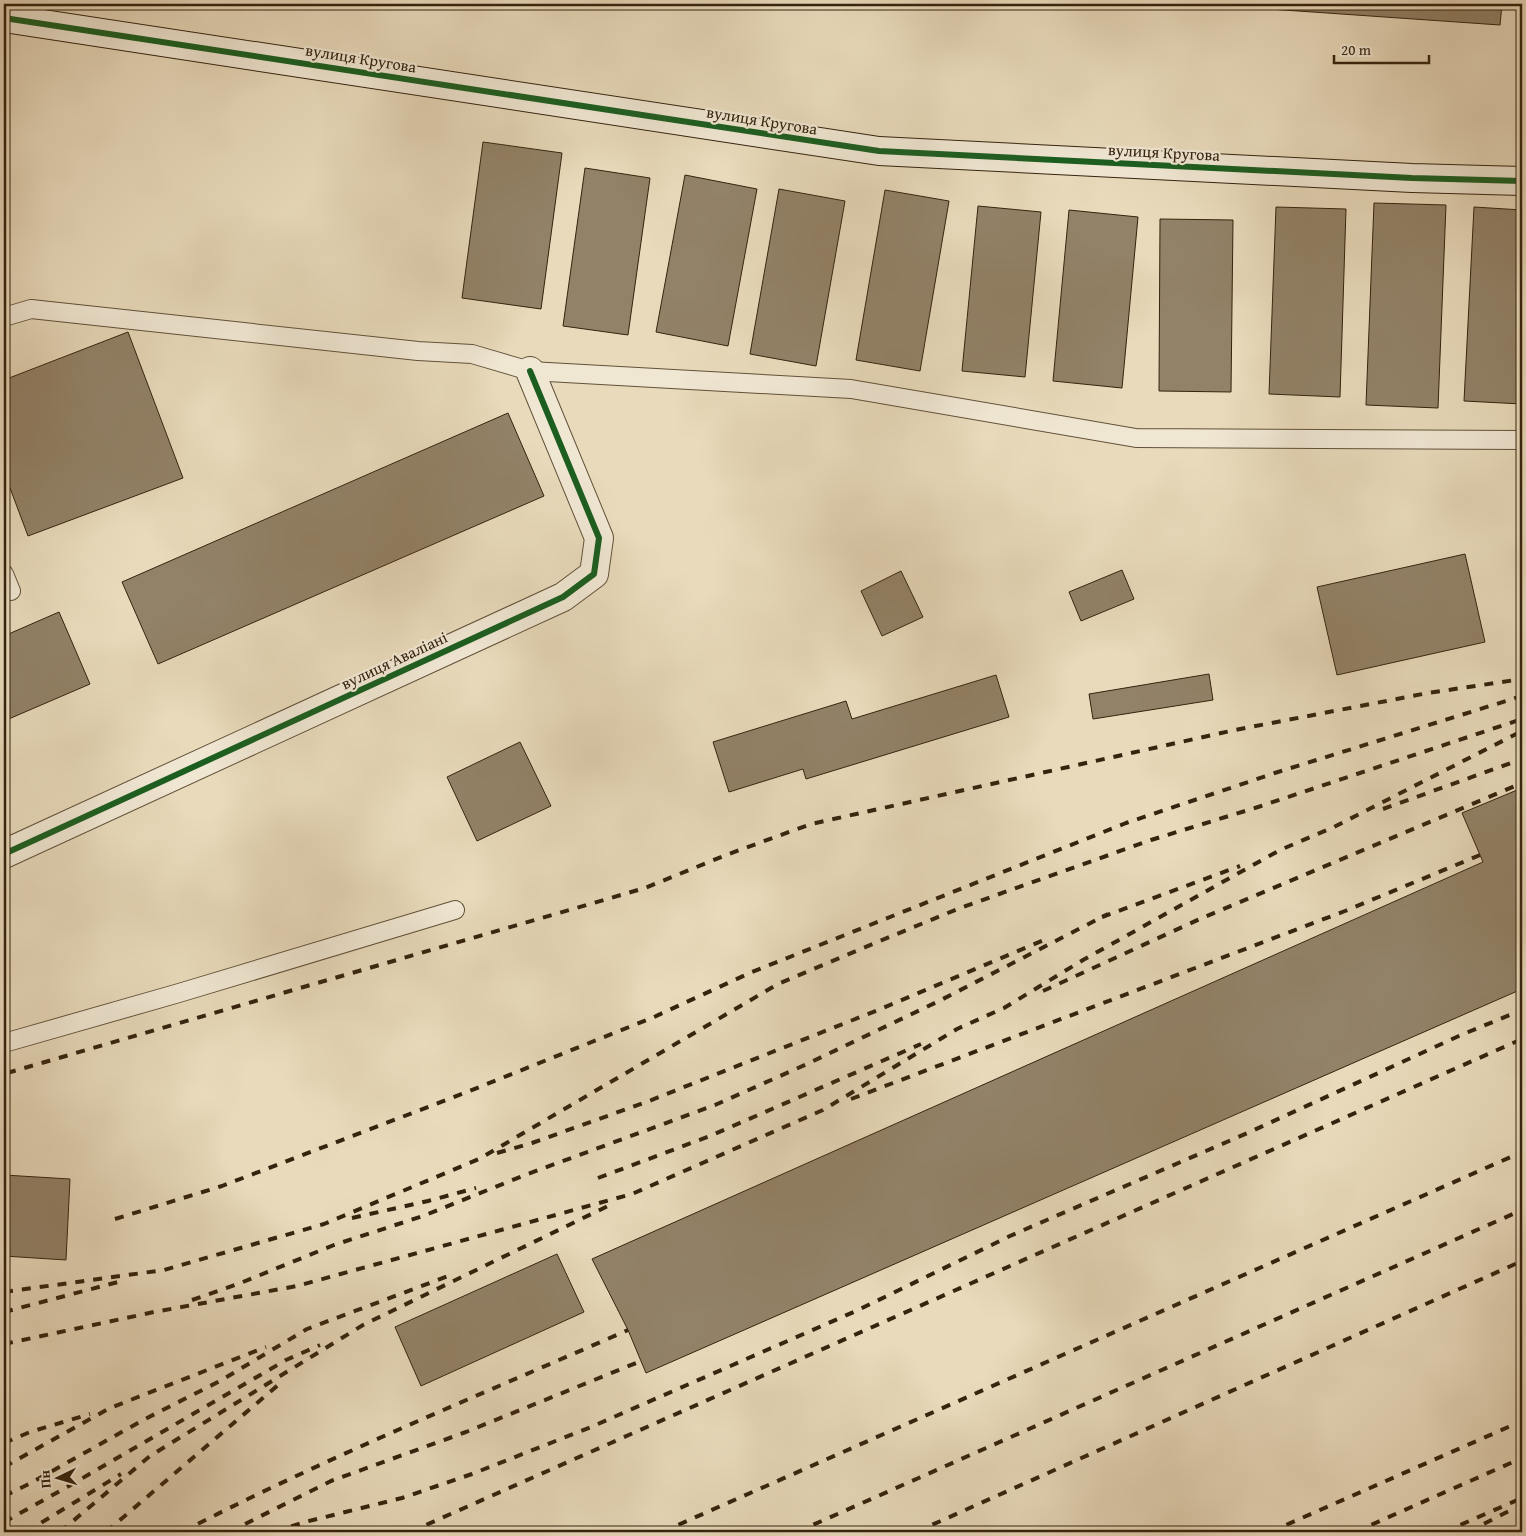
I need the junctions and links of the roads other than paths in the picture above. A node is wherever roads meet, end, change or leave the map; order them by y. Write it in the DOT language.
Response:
graph roads {
  1 [pos="4,18"];
  2 [pos="1522,181"];
  3 [pos="4,317"];
  4 [pos="530,372"];
  5 [pos="1522,440"];
  6 [pos="4,574"];
  7 [pos="11,592"];
  8 [pos="4,854"];
  9 [pos="455,910"];
  10 [pos="4,1043"];
  1 -- 2 [label="street, вулиця Кругова"];
  3 -- 4 [label="lane"];
  4 -- 5 [label="lane"];
  4 -- 8 [label="street, вулиця Аваліані"];
  6 -- 7 [label="lane"];
  9 -- 10 [label="lane"];
}
